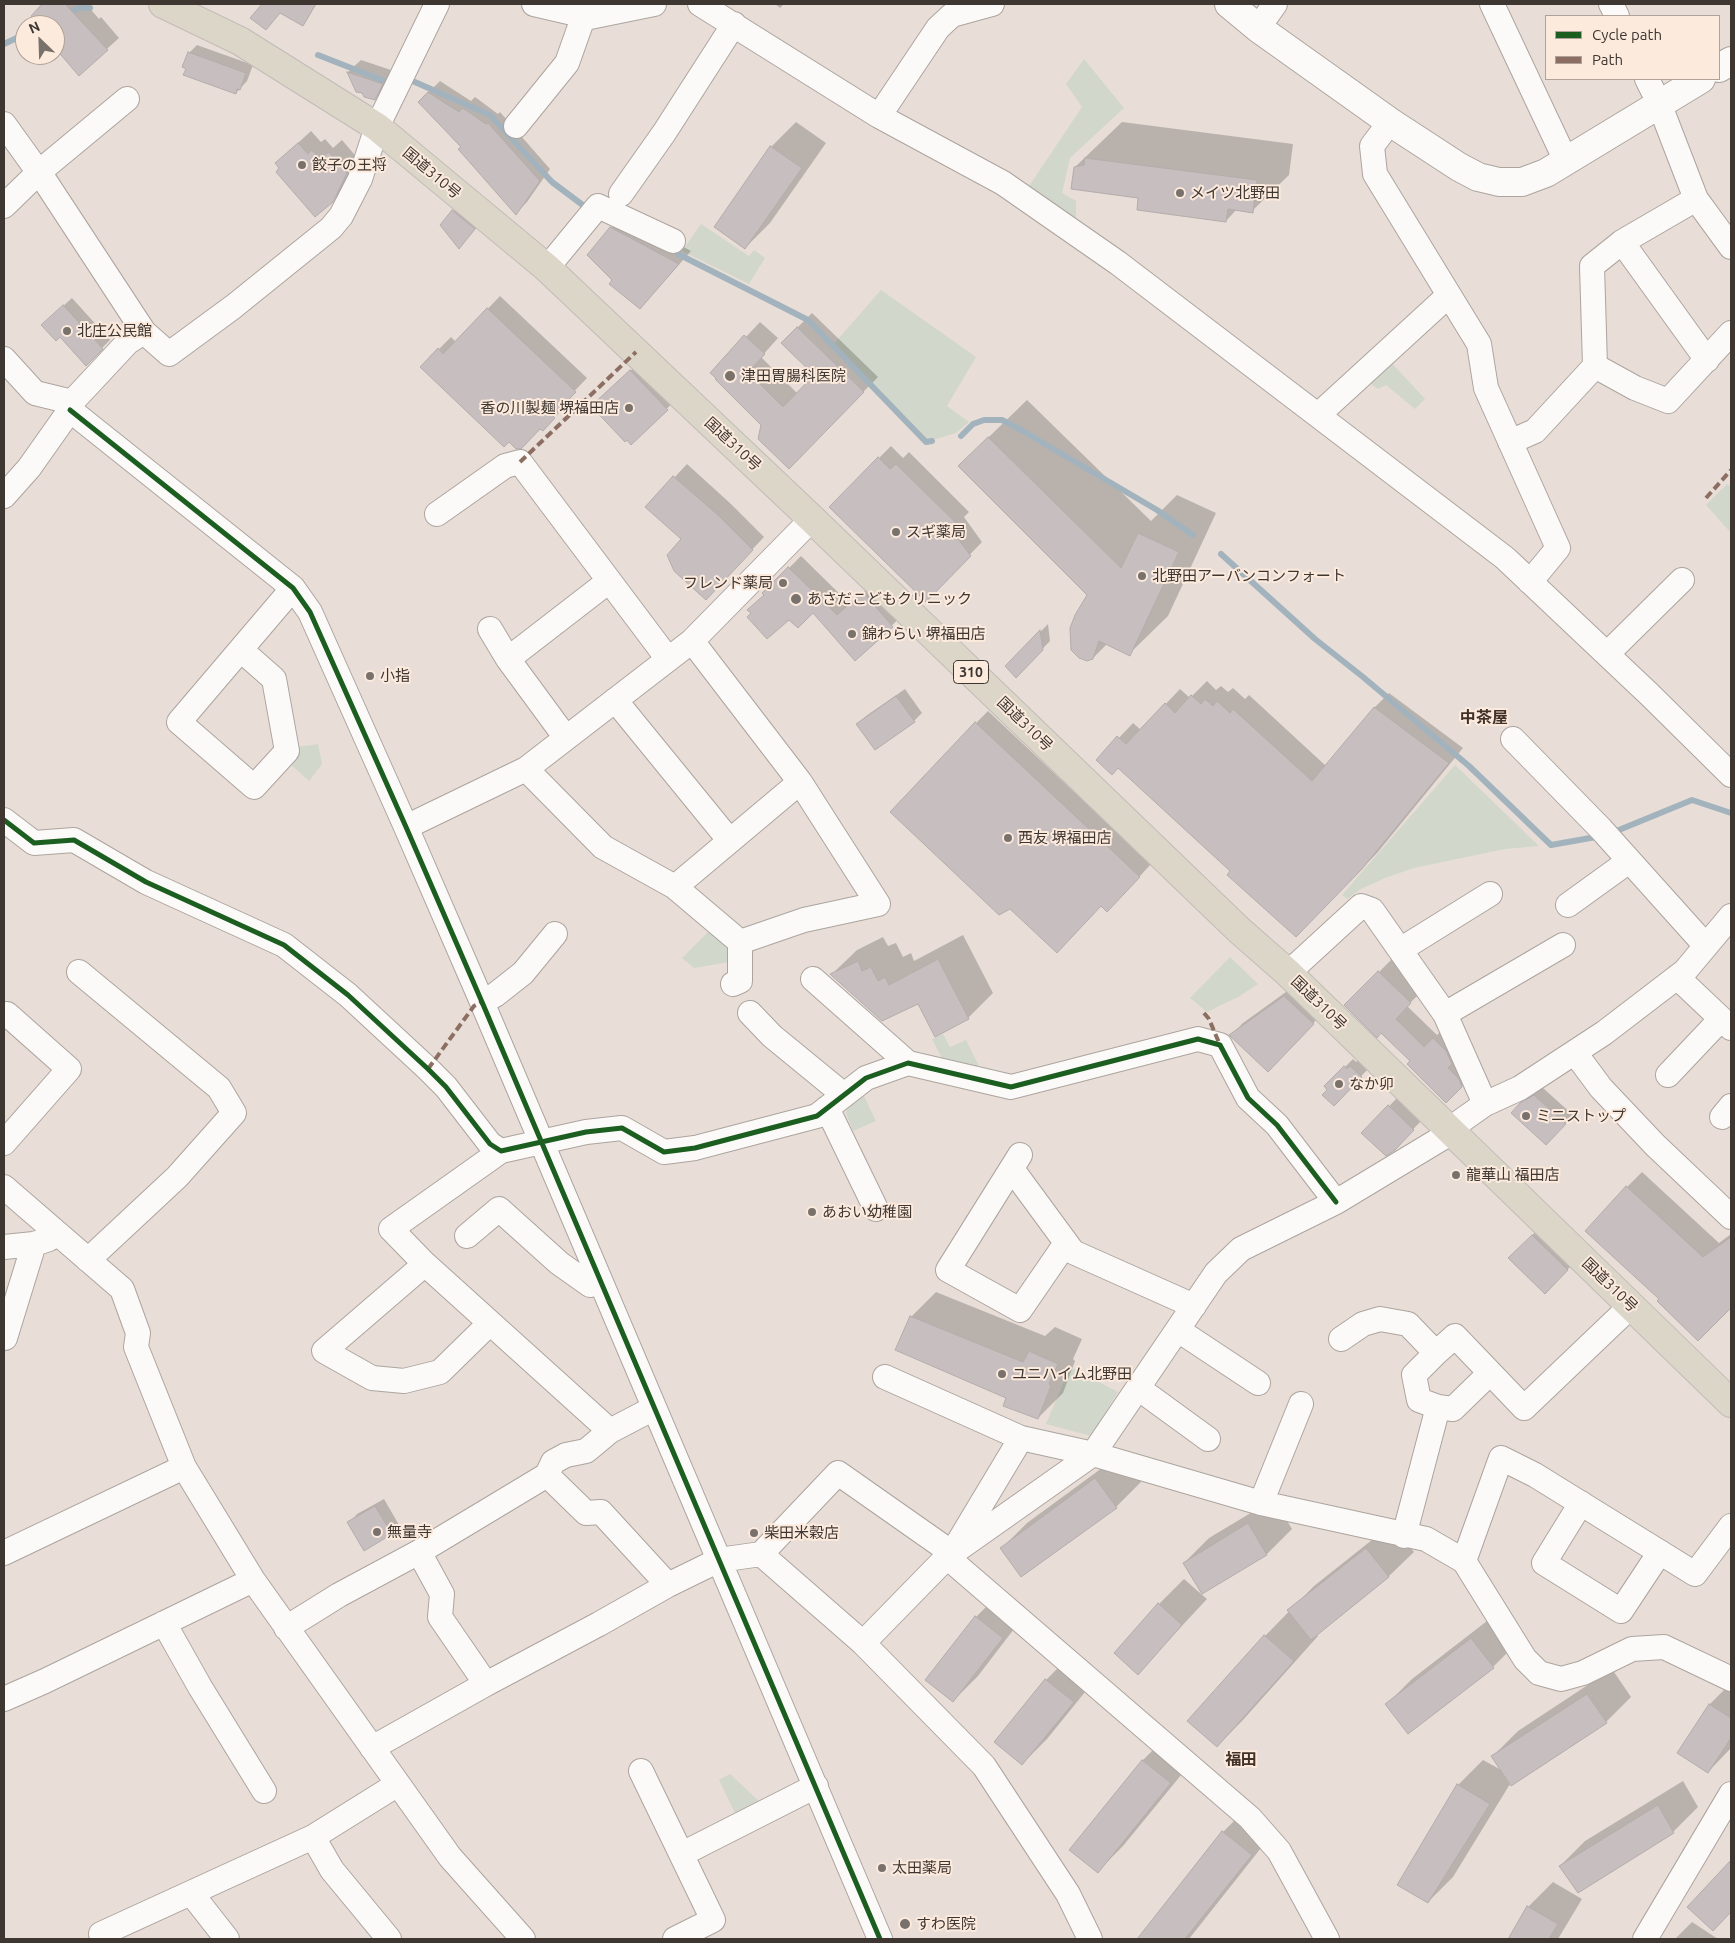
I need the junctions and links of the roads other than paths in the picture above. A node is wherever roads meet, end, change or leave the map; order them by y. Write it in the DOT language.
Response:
graph roads {
  1 [pos="162,4"];
  2 [pos="438,4"];
  3 [pos="534,4"];
  4 [pos="654,4"];
  5 [pos="700,4"];
  6 [pos="992,4"];
  7 [pos="1229,4"];
  8 [pos="1275,4"];
  9 [pos="1492,4"];
  10 [pos="946,9"];
  11 [pos="584,16"];
  12 [pos="734,24"];
  13 [pos="1258,28"];
  14 [pos="1731,61"];
  15 [pos="1720,67"];
  16 [pos="1648,80"];
  17 [pos="1699,80"];
  18 [pos="127,99"];
  19 [pos="1659,103"];
  20 [pos="879,116"];
  21 [pos="1390,122"];
  22 [pos="4,124"];
  23 [pos="516,126"];
  24 [pos="377,127"];
  25 [pos="1566,161"];
  26 [pos="39,172"];
  27 [pos="621,194"];
  28 [pos="1696,199"];
  29 [pos="4,206"];
  30 [pos="673,241"];
  31 [pos="1622,242"];
  32 [pos="1731,247"];
  33 [pos="547,268"];
  34 [pos="1449,295"];
  35 [pos="144,332"];
  36 [pos="1731,333"];
  37 [pos="4,359"];
  38 [pos="1707,360"];
  39 [pos="1595,366"];
  40 [pos="71,406"];
  41 [pos="1318,415"];
  42 [pos="1510,442"];
  43 [pos="4,496"];
  44 [pos="437,514"];
  45 [pos="812,519"];
  46 [pos="1682,580"];
  47 [pos="609,581"];
  48 [pos="1530,582"];
  49 [pos="293,588"];
  50 [pos="490,629"];
  51 [pos="692,641"];
  52 [pos="240,650"];
  53 [pos="1607,654"];
  54 [pos="508,659"];
  55 [pos="668,659"];
  56 [pos="615,700"];
  57 [pos="566,738"];
  58 [pos="1513,739"];
  59 [pos="526,769"];
  60 [pos="1731,775"];
  61 [pos="800,782"];
  62 [pos="4,820"];
  63 [pos="406,826"];
  64 [pos="730,841"];
  65 [pos="1630,861"];
  66 [pos="674,887"];
  67 [pos="1490,894"];
  68 [pos="1568,905"];
  69 [pos="1731,916"];
  70 [pos="555,934"];
  71 [pos="740,942"];
  72 [pos="1563,945"];
  73 [pos="1706,946"];
  74 [pos="1400,950"];
  75 [pos="79,972"];
  76 [pos="1288,973"];
  77 [pos="1677,977"];
  78 [pos="813,979"];
  79 [pos="733,984"];
  80 [pos="482,1002"];
  81 [pos="750,1013"];
  82 [pos="7,1014"];
  83 [pos="1445,1014"];
  84 [pos="1726,1024"];
  85 [pos="1575,1053"];
  86 [pos="908,1063"];
  87 [pos="1668,1075"];
  88 [pos="836,1102"];
  89 [pos="1485,1104"];
  90 [pos="1452,1132"];
  91 [pos="4,1143"];
  92 [pos="541,1143"];
  93 [pos="501,1151"];
  94 [pos="4,1187"];
  95 [pos="1336,1202"];
  96 [pos="876,1209"];
  97 [pos="1731,1217"];
  98 [pos="60,1236"];
  99 [pos="467,1236"];
  100 [pos="1066,1243"];
  101 [pos="34,1244"];
  102 [pos="4,1247"];
  103 [pos="88,1260"];
  104 [pos="425,1264"];
  105 [pos="600,1282"];
  106 [pos="1632,1305"];
  107 [pos="1194,1306"];
  108 [pos="490,1322"];
  109 [pos="1178,1330"];
  110 [pos="4,1338"];
  111 [pos="1341,1339"];
  112 [pos="1436,1353"];
  113 [pos="1490,1372"];
  114 [pos="885,1378"];
  115 [pos="1258,1383"];
  116 [pos="1138,1388"];
  117 [pos="1731,1403"];
  118 [pos="1302,1404"];
  119 [pos="1438,1407"];
  120 [pos="654,1408"];
  121 [pos="610,1431"];
  122 [pos="1021,1438"];
  123 [pos="1208,1439"];
  124 [pos="1094,1454"];
  125 [pos="184,1467"];
  126 [pos="548,1475"];
  127 [pos="1261,1503"];
  128 [pos="1581,1503"];
  129 [pos="1731,1526"];
  130 [pos="1404,1536"];
  131 [pos="419,1552"];
  132 [pos="1660,1552"];
  133 [pos="4,1554"];
  134 [pos="761,1554"];
  135 [pos="950,1555"];
  136 [pos="719,1560"];
  137 [pos="1464,1561"];
  138 [pos="253,1580"];
  139 [pos="668,1585"];
  140 [pos="164,1623"];
  141 [pos="286,1628"];
  142 [pos="863,1643"];
  143 [pos="1731,1679"];
  144 [pos="486,1684"];
  145 [pos="4,1699"];
  146 [pos="372,1748"];
  147 [pos="641,1771"];
  148 [pos="398,1784"];
  149 [pos="816,1786"];
  150 [pos="264,1792"];
  151 [pos="1731,1794"];
  152 [pos="313,1838"];
  153 [pos="682,1854"];
  154 [pos="191,1893"];
  155 [pos="102,1934"];
  156 [pos="228,1939"];
  157 [pos="389,1939"];
  158 [pos="523,1939"];
  159 [pos="675,1939"];
  160 [pos="880,1939"];
  161 [pos="1090,1939"];
  162 [pos="1327,1939"];
  163 [pos="1645,1939"];
  1 -- 24 [label="highway, 国道310号 / 310"];
  2 -- 24 [label="street"];
  3 -- 11 [label="street"];
  4 -- 11 [label="street"];
  5 -- 12 [label="street"];
  6 -- 10 [label="street"];
  7 -- 13 [label="street"];
  8 -- 13 [label="street"];
  9 -- 25 [label="street"];
  10 -- 20 [label="street"];
  11 -- 23 [label="street"];
  12 -- 20 [label="street"];
  12 -- 27 [label="street"];
  13 -- 21 [label="street"];
  14 -- 15 [label="street"];
  16 -- 19 [label="street"];
  17 -- 19 [label="street"];
  18 -- 26 [label="street"];
  19 -- 25 [label="street"];
  19 -- 28 [label="street"];
  20 -- 41 [label="street"];
  21 -- 25 [label="street"];
  21 -- 34 [label="street"];
  22 -- 26 [label="street"];
  24 -- 33 [label="highway, 国道310号 / 310"];
  24 -- 35 [label="street"];
  26 -- 29 [label="street"];
  26 -- 35 [label="street"];
  28 -- 31 [label="street"];
  28 -- 32 [label="street"];
  30 -- 33 [label="street"];
  31 -- 38 [label="street"];
  31 -- 39 [label="street"];
  33 -- 45 [label="highway, 国道310号 / 310"];
  34 -- 41 [label="street"];
  34 -- 42 [label="street"];
  35 -- 40 [label="street"];
  36 -- 38 [label="street"];
  37 -- 40 [label="street"];
  38 -- 39 [label="street"];
  39 -- 42 [label="street"];
  40 -- 43 [label="street"];
  40 -- 49 [label="street"];
  41 -- 48 [label="street"];
  42 -- 48 [label="street"];
  44 -- 47 [label="street"];
  45 -- 51 [label="street"];
  45 -- 76 [label="highway, 国道310号 / 310"];
  46 -- 53 [label="street"];
  47 -- 54 [label="street"];
  47 -- 55 [label="street"];
  48 -- 53 [label="street"];
  49 -- 52 [label="street"];
  49 -- 63 [label="street"];
  50 -- 54 [label="street"];
  51 -- 55 [label="street"];
  51 -- 61 [label="street"];
  52 -- 52 [label="street"];
  53 -- 60 [label="street"];
  54 -- 57 [label="street"];
  55 -- 56 [label="street"];
  56 -- 57 [label="street"];
  56 -- 64 [label="street"];
  57 -- 59 [label="street"];
  58 -- 65 [label="street"];
  59 -- 63 [label="street"];
  59 -- 66 [label="street"];
  61 -- 64 [label="street"];
  61 -- 71 [label="street"];
  62 -- 93 [label="street"];
  63 -- 80 [label="street"];
  64 -- 66 [label="street"];
  65 -- 68 [label="street"];
  65 -- 73 [label="street"];
  66 -- 71 [label="street"];
  67 -- 74 [label="street"];
  69 -- 73 [label="street"];
  70 -- 80 [label="street"];
  71 -- 79 [label="street"];
  72 -- 83 [label="street"];
  73 -- 77 [label="street"];
  74 -- 76 [label="street"];
  74 -- 83 [label="street"];
  75 -- 103 [label="street"];
  76 -- 90 [label="highway, 国道310号 / 310"];
  77 -- 84 [label="street"];
  77 -- 85 [label="street"];
  78 -- 86 [label="street"];
  80 -- 92 [label="street"];
  81 -- 88 [label="street"];
  82 -- 91 [label="street"];
  83 -- 89 [label="street"];
  84 -- 87 [label="street"];
  85 -- 89 [label="street"];
  85 -- 97 [label="street"];
  86 -- 88 [label="street"];
  86 -- 95 [label="street"];
  88 -- 92 [label="street"];
  88 -- 96 [label="street"];
  89 -- 90 [label="street"];
  90 -- 95 [label="street"];
  90 -- 106 [label="highway, 国道310号 / 310"];
  92 -- 93 [label="street"];
  92 -- 105 [label="street"];
  93 -- 104 [label="street"];
  94 -- 98 [label="street"];
  95 -- 107 [label="street"];
  98 -- 101 [label="street"];
  98 -- 103 [label="street"];
  99 -- 105 [label="street"];
  100 -- 100 [label="street"];
  100 -- 107 [label="street"];
  101 -- 102 [label="street"];
  101 -- 110 [label="street"];
  103 -- 125 [label="street"];
  104 -- 108 [label="street"];
  104 -- 108 [label="street"];
  105 -- 120 [label="street"];
  106 -- 113 [label="street"];
  106 -- 117 [label="highway, 国道310号 / 310"];
  107 -- 109 [label="street"];
  108 -- 121 [label="street"];
  109 -- 115 [label="street"];
  109 -- 116 [label="street"];
  111 -- 112 [label="street"];
  112 -- 113 [label="street"];
  112 -- 119 [label="street"];
  113 -- 119 [label="street"];
  114 -- 122 [label="street"];
  116 -- 123 [label="street"];
  116 -- 124 [label="street"];
  118 -- 127 [label="street"];
  119 -- 130 [label="street"];
  120 -- 121 [label="street"];
  120 -- 136 [label="street"];
  121 -- 126 [label="street"];
  122 -- 124 [label="street"];
  122 -- 135 [label="street"];
  124 -- 127 [label="street"];
  124 -- 135 [label="street"];
  125 -- 133 [label="street"];
  125 -- 138 [label="street"];
  126 -- 131 [label="street"];
  126 -- 139 [label="street"];
  127 -- 130 [label="street"];
  128 -- 132 [label="street"];
  128 -- 132 [label="street"];
  128 -- 137 [label="street"];
  129 -- 132 [label="street"];
  130 -- 137 [label="street"];
  131 -- 141 [label="street"];
  131 -- 144 [label="street"];
  134 -- 135 [label="street"];
  134 -- 136 [label="street"];
  134 -- 142 [label="street"];
  135 -- 142 [label="street"];
  135 -- 162 [label="street"];
  136 -- 139 [label="street"];
  136 -- 149 [label="street"];
  137 -- 143 [label="street"];
  138 -- 140 [label="street"];
  138 -- 141 [label="street"];
  139 -- 144 [label="street"];
  140 -- 145 [label="street"];
  140 -- 150 [label="street"];
  141 -- 146 [label="street"];
  142 -- 161 [label="street"];
  144 -- 146 [label="street"];
  146 -- 148 [label="street"];
  147 -- 153 [label="street"];
  148 -- 152 [label="street"];
  148 -- 158 [label="street"];
  149 -- 153 [label="street"];
  149 -- 160 [label="street"];
  151 -- 163 [label="street"];
  152 -- 154 [label="street"];
  152 -- 157 [label="street"];
  153 -- 159 [label="street"];
  154 -- 155 [label="street"];
  154 -- 156 [label="street"];
}
